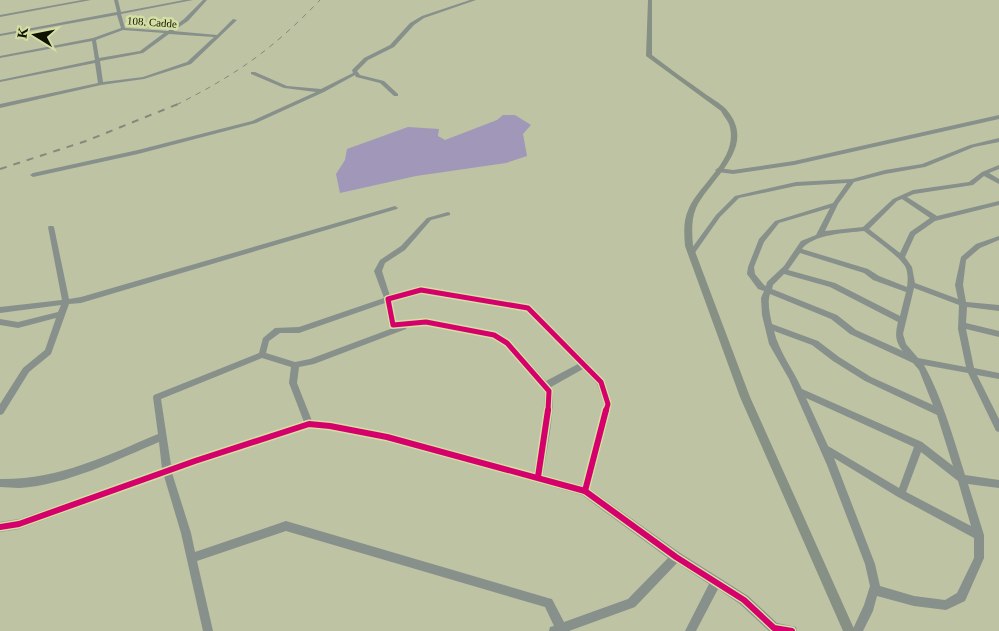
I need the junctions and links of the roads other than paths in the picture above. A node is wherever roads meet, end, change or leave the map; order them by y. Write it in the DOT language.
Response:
graph roads {
  1 [pos="89,0"];
  2 [pos="116,0"];
  3 [pos="191,0"];
  4 [pos="205,0"];
  5 [pos="474,0"];
  6 [pos="650,0"];
  7 [pos="120,13"];
  8 [pos="0,16"];
  9 [pos="235,20"];
  10 [pos="123,29"];
  11 [pos="170,33"];
  12 [pos="0,35"];
  13 [pos="216,36"];
  14 [pos="94,39"];
  15 [pos="0,57"];
  16 [pos="98,61"];
  17 [pos="253,73"];
  18 [pos="356,73"];
  19 [pos="0,81"];
  20 [pos="101,84"];
  21 [pos="322,91"];
  22 [pos="396,95"];
  23 [pos="0,106"];
  24 [pos="999,118"];
  25 [pos="999,140"];
  26 [pos="999,167"];
  27 [pos="718,170"];
  28 [pos="984,173"];
  29 [pos="33,174"];
  30 [pos="852,181"];
  31 [pos="999,182"];
  32 [pos="903,197"];
  33 [pos="999,203"];
  34 [pos="835,204"];
  35 [pos="395,208"];
  36 [pos="448,214"];
  37 [pos="937,219"];
  38 [pos="51,227"];
  39 [pos="866,229"];
  40 [pos="819,236"];
  41 [pos="999,238"];
  42 [pos="798,250"];
  43 [pos="692,252"];
  44 [pos="901,257"];
  45 [pos="783,271"];
  46 [pos="910,288"];
  47 [pos="768,290"];
  48 [pos="388,299"];
  49 [pos="66,302"];
  50 [pos="963,304"];
  51 [pos="999,308"];
  52 [pos="0,310"];
  53 [pos="61,314"];
  54 [pos="902,321"];
  55 [pos="0,322"];
  56 [pos="412,324"];
  57 [pos="962,325"];
  58 [pos="769,326"];
  59 [pos="999,334"];
  60 [pos="262,355"];
  61 [pos="914,360"];
  62 [pos="584,364"];
  63 [pos="295,365"];
  64 [pos="971,372"];
  65 [pos="999,376"];
  66 [pos="545,386"];
  67 [pos="799,391"];
  68 [pos="0,410"];
  69 [pos="939,412"];
  70 [pos="309,424"];
  71 [pos="999,428"];
  72 [pos="163,436"];
  73 [pos="919,445"];
  74 [pos="825,448"];
  75 [pos="167,471"];
  76 [pos="538,477"];
  77 [pos="962,479"];
  78 [pos="0,482"];
  79 [pos="999,484"];
  80 [pos="585,491"];
  81 [pos="901,494"];
  82 [pos="0,528"];
  83 [pos="979,534"];
  84 [pos="676,557"];
  85 [pos="191,558"];
  86 [pos="716,582"];
  87 [pos="874,590"];
  88 [pos="557,630"];
  89 [pos="774,630"];
  90 [pos="208,631"];
  91 [pos="690,631"];
  92 [pos="792,631"];
  93 [pos="849,631"];
  94 [pos="857,631"];
  1 -- 8 [label="street"];
  2 -- 7 [label="street"];
  3 -- 7 [label="street"];
  4 -- 11 [label="street"];
  5 -- 18 [label="street"];
  6 -- 27 [label="main road"];
  7 -- 10 [label="street"];
  7 -- 12 [label="street"];
  9 -- 13 [label="street"];
  10 -- 11 [label="street, 108. Cadde"];
  10 -- 14 [label="street, 108. Cadde"];
  11 -- 13 [label="street, 108. Cadde"];
  11 -- 16 [label="street"];
  13 -- 20 [label="street"];
  14 -- 15 [label="street, 108. Cadde"];
  14 -- 16 [label="street"];
  16 -- 19 [label="street"];
  16 -- 20 [label="street"];
  17 -- 21 [label="street"];
  18 -- 21 [label="street"];
  18 -- 22 [label="street"];
  20 -- 23 [label="street"];
  21 -- 29 [label="street"];
  24 -- 27 [label="street"];
  25 -- 30 [label="street"];
  26 -- 28 [label="street"];
  27 -- 43 [label="main road"];
  28 -- 31 [label="street"];
  28 -- 32 [label="street"];
  30 -- 34 [label="street"];
  30 -- 43 [label="street"];
  32 -- 37 [label="street"];
  32 -- 39 [label="street"];
  33 -- 37 [label="street"];
  34 -- 40 [label="street"];
  34 -- 47 [label="street"];
  35 -- 49 [label="street"];
  36 -- 48 [label="street"];
  37 -- 44 [label="street"];
  38 -- 49 [label="street"];
  39 -- 40 [label="street"];
  39 -- 44 [label="street"];
  40 -- 42 [label="street"];
  41 -- 50 [label="street"];
  42 -- 45 [label="street"];
  42 -- 46 [label="street"];
  43 -- 93 [label="main road"];
  44 -- 46 [label="street"];
  45 -- 47 [label="street"];
  45 -- 54 [label="street"];
  46 -- 50 [label="street"];
  46 -- 54 [label="street"];
  47 -- 58 [label="street"];
  47 -- 61 [label="street"];
  48 -- 56 [label="street"];
  48 -- 60 [label="street"];
  48 -- 62 [label="street"];
  49 -- 52 [label="street"];
  49 -- 53 [label="street"];
  50 -- 51 [label="street"];
  50 -- 57 [label="street"];
  53 -- 55 [label="street"];
  53 -- 68 [label="street"];
  54 -- 61 [label="street"];
  56 -- 63 [label="street"];
  56 -- 66 [label="street"];
  57 -- 59 [label="street"];
  57 -- 64 [label="street"];
  58 -- 67 [label="street"];
  58 -- 69 [label="street"];
  60 -- 63 [label="street"];
  60 -- 72 [label="street"];
  61 -- 64 [label="street"];
  61 -- 69 [label="street"];
  62 -- 66 [label="street"];
  62 -- 80 [label="street"];
  63 -- 70 [label="street"];
  64 -- 65 [label="street"];
  64 -- 71 [label="street"];
  66 -- 76 [label="street"];
  67 -- 73 [label="street"];
  67 -- 74 [label="street"];
  69 -- 77 [label="street"];
  70 -- 75 [label="street"];
  70 -- 76 [label="street"];
  72 -- 75 [label="street"];
  72 -- 78 [label="street"];
  73 -- 77 [label="street"];
  73 -- 81 [label="street"];
  74 -- 81 [label="street"];
  74 -- 87 [label="street"];
  75 -- 82 [label="street"];
  75 -- 85 [label="street"];
  76 -- 80 [label="street"];
  77 -- 79 [label="street"];
  77 -- 83 [label="street"];
  80 -- 84 [label="street"];
  81 -- 83 [label="street"];
  83 -- 87 [label="street"];
  84 -- 86 [label="street"];
  84 -- 88 [label="street"];
  85 -- 88 [label="street"];
  85 -- 90 [label="street"];
  86 -- 89 [label="street"];
  86 -- 91 [label="street"];
  87 -- 94 [label="street"];
  89 -- 92 [label="street"];
}
